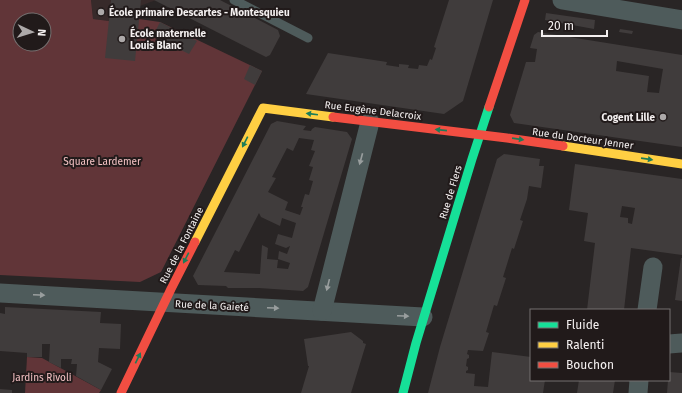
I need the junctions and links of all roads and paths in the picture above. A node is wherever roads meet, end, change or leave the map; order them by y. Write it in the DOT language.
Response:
graph roads {
  1 [pos="234,0"];
  2 [pos="525,0"];
  3 [pos="562,0"];
  4 [pos="682,20"];
  5 [pos="308,38"];
  6 [pos="263,108"];
  7 [pos="370,122"];
  8 [pos="480,135"];
  9 [pos="682,164"];
  10 [pos="653,267"];
  11 [pos="0,293"];
  12 [pos="164,302"];
  13 [pos="647,309"];
  14 [pos="322,311"];
  15 [pos="423,317"];
  16 [pos="682,343"];
  17 [pos="670,344"];
  18 [pos="639,381"];
  19 [pos="121,393"];
  20 [pos="403,393"];
  21 [pos="638,393"];
  1 -- 5 [label="lane"];
  2 -- 8 [label="street, Rue de Flers"];
  3 -- 4 [label="street"];
  7 -- 6 [label="street, Rue Eugène Delacroix, one-way"];
  6 -- 12 [label="street, Rue de la Fontaine, one-way"];
  8 -- 7 [label="street, Rue Eugène Delacroix, one-way"];
  7 -- 14 [label="street, one-way"];
  8 -- 9 [label="street, Rue du Docteur Jenner, one-way"];
  8 -- 15 [label="street, Rue de Flers"];
  10 -- 13 [label="street"];
  11 -- 12 [label="street, Rue de la Gaieté, one-way"];
  12 -- 14 [label="street, Rue de la Gaieté, one-way"];
  19 -- 12 [label="street, Rue de la Fontaine, one-way"];
  14 -- 15 [label="street, Rue de la Gaieté, one-way"];
  15 -- 20 [label="street, Rue de Flers"];
  16 -- 17 [label="street"];
  18 -- 21 [label="street"];
}
